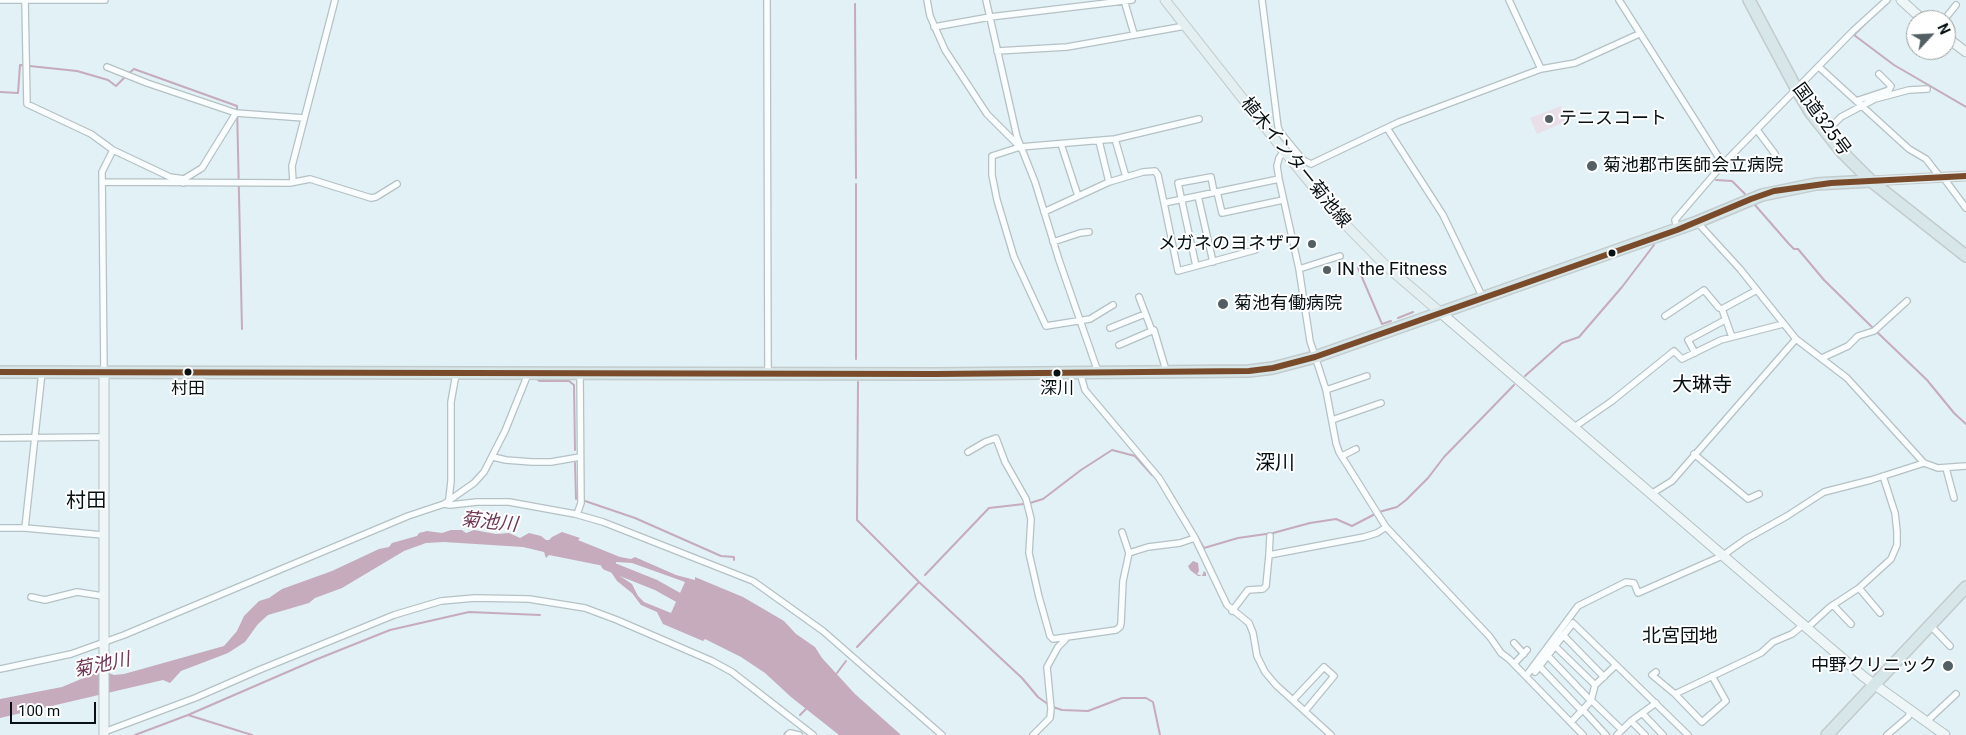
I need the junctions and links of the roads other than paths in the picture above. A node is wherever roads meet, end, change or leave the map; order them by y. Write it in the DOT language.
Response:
graph roads {
  1 [pos="0,0"];
  2 [pos="25,0"];
  3 [pos="105,0"];
  4 [pos="335,0"];
  5 [pos="767,0"];
  6 [pos="927,0"];
  7 [pos="986,0"];
  8 [pos="1124,0"];
  9 [pos="1132,0"];
  10 [pos="1165,0"];
  11 [pos="1262,0"];
  12 [pos="1508,0"];
  13 [pos="1619,0"];
  14 [pos="1748,0"];
  15 [pos="1887,0"];
  16 [pos="1901,0"];
  17 [pos="1956,5"];
  18 [pos="1912,10"];
  19 [pos="1952,10"];
  20 [pos="990,17"];
  21 [pos="934,26"];
  22 [pos="1185,26"];
  23 [pos="1134,34"];
  24 [pos="1639,34"];
  25 [pos="997,51"];
  26 [pos="107,67"];
  27 [pos="1819,67"];
  28 [pos="1542,69"];
  29 [pos="1879,74"];
  30 [pos="1927,89"];
  31 [pos="1797,90"];
  32 [pos="1858,103"];
  33 [pos="236,112"];
  34 [pos="304,118"];
  35 [pos="1199,119"];
  36 [pos="1386,128"];
  37 [pos="1757,130"];
  38 [pos="1280,132"];
  39 [pos="1825,132"];
  40 [pos="1115,139"];
  41 [pos="1099,141"];
  42 [pos="1276,142"];
  43 [pos="1061,144"];
  44 [pos="1020,147"];
  45 [pos="113,150"];
  46 [pos="1284,151"];
  47 [pos="1775,154"];
  48 [pos="1723,164"];
  49 [pos="1966,176"];
  50 [pos="1126,177"];
  51 [pos="1941,177"];
  52 [pos="1279,179"];
  53 [pos="184,181"];
  54 [pos="1871,181"];
  55 [pos="103,182"];
  56 [pos="293,182"];
  57 [pos="1110,182"];
  58 [pos="397,184"];
  59 [pos="1216,192"];
  60 [pos="1078,196"];
  61 [pos="1198,196"];
  62 [pos="1181,200"];
  63 [pos="1283,200"];
  64 [pos="1164,203"];
  65 [pos="1966,208"];
  66 [pos="1044,212"];
  67 [pos="1697,222"];
  68 [pos="1676,230"];
  69 [pos="1089,232"];
  70 [pos="1054,242"];
  71 [pos="1256,250"];
  72 [pos="1340,256"];
  73 [pos="1966,256"];
  74 [pos="1212,262"];
  75 [pos="1196,266"];
  76 [pos="1299,269"];
  77 [pos="1757,290"];
  78 [pos="1139,297"];
  79 [pos="1484,298"];
  80 [pos="1907,301"];
  81 [pos="1113,305"];
  82 [pos="1722,309"];
  83 [pos="1441,313"];
  84 [pos="1145,314"];
  85 [pos="1665,316"];
  86 [pos="1080,319"];
  87 [pos="1725,320"];
  88 [pos="1783,324"];
  89 [pos="1110,328"];
  90 [pos="1152,331"];
  91 [pos="1732,337"];
  92 [pos="1796,340"];
  93 [pos="1119,345"];
  94 [pos="1695,353"];
  95 [pos="1315,357"];
  96 [pos="1822,358"];
  97 [pos="0,372"];
  98 [pos="42,372"];
  99 [pos="1098,372"];
  100 [pos="1165,372"];
  101 [pos="104,373"];
  102 [pos="768,373"];
  103 [pos="1080,373"];
  104 [pos="456,374"];
  105 [pos="528,374"];
  106 [pos="580,374"];
  107 [pos="1366,376"];
  108 [pos="1326,390"];
  109 [pos="1381,403"];
  110 [pos="1332,420"];
  111 [pos="1573,428"];
  112 [pos="34,437"];
  113 [pos="103,437"];
  114 [pos="0,438"];
  115 [pos="1356,449"];
  116 [pos="968,452"];
  117 [pos="1694,454"];
  118 [pos="1342,456"];
  119 [pos="493,457"];
  120 [pos="580,457"];
  121 [pos="1924,463"];
  122 [pos="1966,466"];
  123 [pos="1946,468"];
  124 [pos="1883,476"];
  125 [pos="1651,494"];
  126 [pos="1759,494"];
  127 [pos="449,498"];
  128 [pos="1954,498"];
  129 [pos="444,504"];
  130 [pos="577,514"];
  131 [pos="1386,527"];
  132 [pos="0,528"];
  133 [pos="25,528"];
  134 [pos="1122,532"];
  135 [pos="103,535"];
  136 [pos="1270,536"];
  137 [pos="1195,538"];
  138 [pos="1129,553"];
  139 [pos="1269,555"];
  140 [pos="1722,556"];
  141 [pos="1858,588"];
  142 [pos="1965,592"];
  143 [pos="103,596"];
  144 [pos="31,597"];
  145 [pos="1833,605"];
  146 [pos="1232,611"];
  147 [pos="1880,613"];
  148 [pos="1851,624"];
  149 [pos="1930,625"];
  150 [pos="1805,627"];
  151 [pos="1563,635"];
  152 [pos="1067,638"];
  153 [pos="103,642"];
  154 [pos="1514,643"];
  155 [pos="1555,646"];
  156 [pos="1950,646"];
  157 [pos="1548,655"];
  158 [pos="1514,664"];
  159 [pos="1616,665"];
  160 [pos="1539,666"];
  161 [pos="0,669"];
  162 [pos="1652,675"];
  163 [pos="1712,676"];
  164 [pos="1604,677"];
  165 [pos="1527,678"];
  166 [pos="1595,685"];
  167 [pos="1874,685"];
  168 [pos="1675,694"];
  169 [pos="1956,694"];
  170 [pos="1293,700"];
  171 [pos="1591,700"];
  172 [pos="1656,703"];
  173 [pos="1305,711"];
  174 [pos="1582,711"];
  175 [pos="1912,712"];
  176 [pos="1642,713"];
  177 [pos="1631,721"];
  178 [pos="1571,722"];
  179 [pos="1926,722"];
  180 [pos="1621,733"];
  181 [pos="104,734"];
  182 [pos="788,735"];
  183 [pos="799,735"];
  184 [pos="813,735"];
  185 [pos="942,735"];
  186 [pos="1033,735"];
  187 [pos="1331,735"];
  188 [pos="1583,735"];
  189 [pos="1606,735"];
  190 [pos="1645,735"];
  191 [pos="1663,735"];
  192 [pos="1688,735"];
  193 [pos="1827,735"];
  194 [pos="1887,735"];
  195 [pos="1945,735"];
  1 -- 2 [label="street"];
  2 -- 3 [label="street"];
  2 -- 45 [label="street"];
  4 -- 34 [label="street"];
  5 -- 102 [label="street"];
  6 -- 21 [label="street"];
  7 -- 20 [label="street"];
  8 -- 9 [label="street"];
  8 -- 20 [label="street"];
  8 -- 23 [label="street"];
  10 -- 22 [label="main road, 植木インター菊池線"];
  11 -- 38 [label="street"];
  12 -- 28 [label="street"];
  13 -- 24 [label="street"];
  14 -- 31 [label="highway, 国道325号"];
  15 -- 27 [label="street"];
  16 -- 18 [label="street"];
  17 -- 19 [label="street"];
  20 -- 21 [label="street"];
  20 -- 25 [label="street"];
  21 -- 44 [label="street"];
  22 -- 23 [label="street"];
  22 -- 42 [label="main road, 植木インター菊池線"];
  23 -- 25 [label="street"];
  24 -- 28 [label="street"];
  24 -- 48 [label="street"];
  25 -- 44 [label="street"];
  26 -- 33 [label="street"];
  27 -- 31 [label="street"];
  27 -- 32 [label="street"];
  28 -- 36 [label="street"];
  29 -- 32 [label="street"];
  30 -- 32 [label="street"];
  31 -- 37 [label="street"];
  31 -- 39 [label="highway, 国道325号"];
  32 -- 39 [label="street"];
  32 -- 51 [label="street"];
  33 -- 34 [label="street"];
  33 -- 53 [label="street"];
  34 -- 56 [label="street"];
  35 -- 40 [label="street"];
  36 -- 38 [label="street"];
  36 -- 79 [label="street"];
  37 -- 47 [label="street"];
  37 -- 48 [label="street"];
  38 -- 42 [label="street"];
  39 -- 54 [label="highway, 国道325号"];
  40 -- 41 [label="street"];
  40 -- 50 [label="street"];
  41 -- 43 [label="street"];
  41 -- 57 [label="street"];
  42 -- 46 [label="main road, 植木インター菊池線"];
  43 -- 44 [label="street"];
  43 -- 60 [label="street"];
  44 -- 66 [label="street"];
  44 -- 86 [label="street"];
  45 -- 53 [label="street"];
  45 -- 55 [label="street"];
  46 -- 52 [label="street"];
  46 -- 83 [label="main road, 植木インター菊池線"];
  48 -- 68 [label="street"];
  49 -- 51 [label="main road"];
  50 -- 57 [label="street"];
  50 -- 64 [label="street"];
  51 -- 54 [label="main road"];
  51 -- 65 [label="street"];
  52 -- 59 [label="street"];
  52 -- 63 [label="street"];
  53 -- 55 [label="street"];
  53 -- 56 [label="street"];
  54 -- 67 [label="highway"];
  54 -- 73 [label="highway, 国道325号"];
  55 -- 101 [label="street"];
  56 -- 58 [label="street"];
  57 -- 60 [label="street"];
  59 -- 61 [label="street"];
  59 -- 62 [label="street"];
  59 -- 63 [label="street"];
  60 -- 66 [label="street"];
  61 -- 62 [label="street"];
  61 -- 74 [label="street"];
  62 -- 64 [label="street"];
  62 -- 75 [label="street"];
  63 -- 76 [label="street"];
  64 -- 75 [label="street"];
  66 -- 70 [label="street"];
  67 -- 68 [label="highway"];
  67 -- 77 [label="street"];
  68 -- 79 [label="highway"];
  69 -- 70 [label="street"];
  70 -- 86 [label="street"];
  71 -- 74 [label="street"];
  72 -- 76 [label="street"];
  74 -- 75 [label="street"];
  76 -- 95 [label="street"];
  77 -- 82 [label="street"];
  77 -- 88 [label="street"];
  78 -- 84 [label="street"];
  79 -- 83 [label="highway"];
  80 -- 96 [label="street"];
  81 -- 86 [label="street"];
  82 -- 85 [label="street"];
  82 -- 87 [label="street"];
  83 -- 95 [label="highway"];
  83 -- 111 [label="street"];
  84 -- 89 [label="street"];
  84 -- 90 [label="street"];
  86 -- 99 [label="street"];
  87 -- 91 [label="street"];
  87 -- 94 [label="street"];
  88 -- 91 [label="street"];
  88 -- 92 [label="street"];
  90 -- 93 [label="street"];
  90 -- 100 [label="street"];
  91 -- 94 [label="street"];
  92 -- 96 [label="street"];
  92 -- 117 [label="street"];
  94 -- 111 [label="street"];
  95 -- 100 [label="highway"];
  95 -- 108 [label="street"];
  96 -- 121 [label="street"];
  97 -- 98 [label="highway"];
  98 -- 101 [label="highway"];
  98 -- 112 [label="street"];
  99 -- 100 [label="highway"];
  99 -- 103 [label="highway"];
  101 -- 104 [label="highway"];
  101 -- 113 [label="street"];
  102 -- 103 [label="highway"];
  102 -- 106 [label="highway"];
  103 -- 137 [label="street"];
  104 -- 105 [label="highway"];
  104 -- 127 [label="street"];
  105 -- 106 [label="highway"];
  105 -- 119 [label="street"];
  106 -- 120 [label="street"];
  107 -- 108 [label="street"];
  108 -- 110 [label="street"];
  109 -- 110 [label="street"];
  110 -- 118 [label="street"];
  111 -- 125 [label="street"];
  112 -- 113 [label="street"];
  112 -- 114 [label="street"];
  112 -- 133 [label="street"];
  113 -- 135 [label="street"];
  115 -- 118 [label="street"];
  116 -- 152 [label="street"];
  117 -- 125 [label="street"];
  117 -- 126 [label="street"];
  118 -- 131 [label="street"];
  119 -- 120 [label="street"];
  119 -- 127 [label="street"];
  120 -- 130 [label="street"];
  121 -- 123 [label="street"];
  121 -- 124 [label="street"];
  122 -- 123 [label="street"];
  123 -- 128 [label="street"];
  124 -- 140 [label="street"];
  124 -- 141 [label="street"];
  125 -- 140 [label="street"];
  127 -- 129 [label="street"];
  129 -- 130 [label="street"];
  129 -- 153 [label="street"];
  130 -- 185 [label="street"];
  131 -- 139 [label="street"];
  131 -- 158 [label="street"];
  132 -- 133 [label="street"];
  133 -- 135 [label="street"];
  134 -- 138 [label="street"];
  135 -- 143 [label="street"];
  136 -- 139 [label="street"];
  137 -- 138 [label="street"];
  137 -- 146 [label="street"];
  138 -- 152 [label="street"];
  139 -- 146 [label="street"];
  140 -- 150 [label="street"];
  140 -- 165 [label="street"];
  141 -- 145 [label="street"];
  141 -- 147 [label="street"];
  142 -- 149 [label="highway"];
  143 -- 144 [label="street"];
  143 -- 153 [label="street"];
  145 -- 148 [label="street"];
  145 -- 150 [label="street"];
  146 -- 170 [label="street"];
  149 -- 156 [label="street"];
  149 -- 167 [label="highway"];
  150 -- 163 [label="street"];
  150 -- 167 [label="street"];
  151 -- 155 [label="street"];
  151 -- 159 [label="street"];
  151 -- 164 [label="street"];
  152 -- 186 [label="street"];
  153 -- 161 [label="street"];
  153 -- 181 [label="street"];
  154 -- 158 [label="street"];
  155 -- 157 [label="street"];
  155 -- 166 [label="street"];
  157 -- 160 [label="street"];
  157 -- 171 [label="street"];
  158 -- 165 [label="street"];
  159 -- 164 [label="street"];
  159 -- 172 [label="street"];
  160 -- 165 [label="street"];
  160 -- 174 [label="street"];
  162 -- 168 [label="street"];
  163 -- 168 [label="street"];
  163 -- 168 [label="street"];
  164 -- 166 [label="street"];
  165 -- 178 [label="street"];
  166 -- 171 [label="street"];
  167 -- 175 [label="street"];
  167 -- 193 [label="highway"];
  169 -- 179 [label="street"];
  170 -- 173 [label="street"];
  170 -- 173 [label="street"];
  171 -- 174 [label="street"];
  171 -- 180 [label="street"];
  172 -- 176 [label="street"];
  172 -- 192 [label="street"];
  173 -- 187 [label="street"];
  174 -- 178 [label="street"];
  174 -- 189 [label="street"];
  175 -- 179 [label="street"];
  175 -- 194 [label="street"];
  176 -- 177 [label="street"];
  176 -- 191 [label="street"];
  177 -- 180 [label="street"];
  177 -- 190 [label="street"];
  178 -- 188 [label="street"];
  179 -- 195 [label="street"];
  181 -- 184 [label="street"];
  182 -- 183 [label="street"];
}
